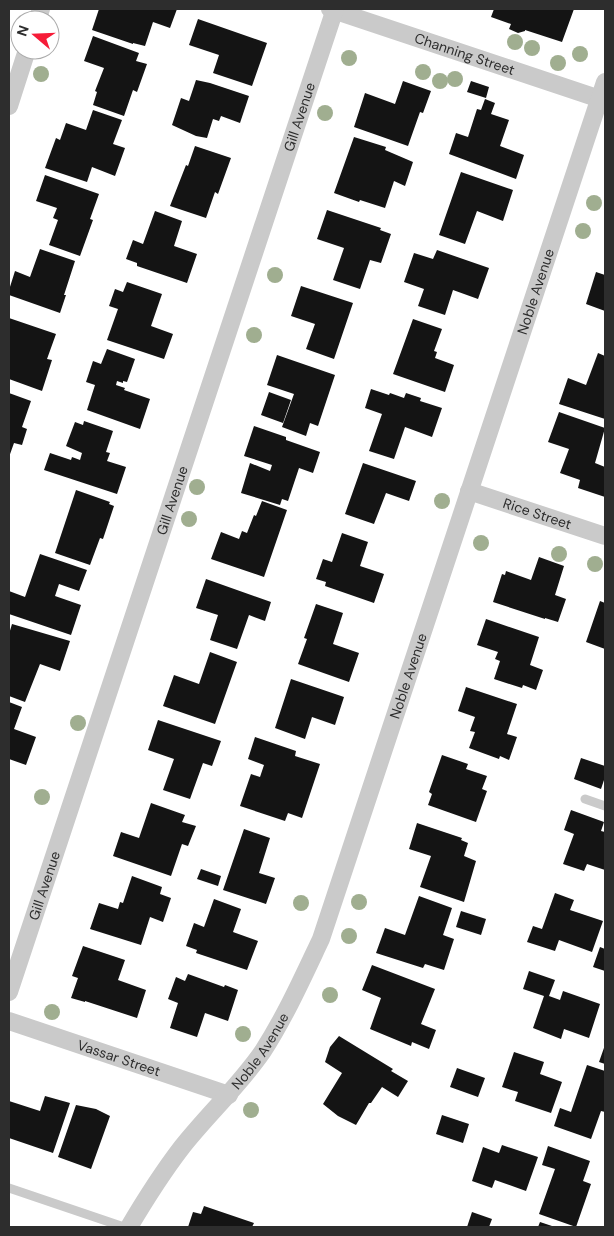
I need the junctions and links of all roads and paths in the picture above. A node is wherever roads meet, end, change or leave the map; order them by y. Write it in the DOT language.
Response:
graph roads {
  1 [pos="333,9"];
  2 [pos="24,60"];
  3 [pos="605,82"];
  4 [pos="600,99"];
  5 [pos="9,106"];
  6 [pos="469,491"];
  7 [pos="605,536"];
  8 [pos="585,799"];
  9 [pos="605,806"];
  10 [pos="9,992"];
  11 [pos="9,1021"];
  12 [pos="229,1095"];
  13 [pos="9,1188"];
  14 [pos="124,1227"];
  15 [pos="129,1227"];
  1 -- 4 [label="street, Channing Street"];
  1 -- 10 [label="street, Gill Avenue"];
  2 -- 5 [label="street"];
  3 -- 4 [label="street, Noble Avenue"];
  4 -- 6 [label="street, Noble Avenue"];
  6 -- 7 [label="street, Rice Street"];
  6 -- 12 [label="street, Noble Avenue"];
  8 -- 9 [label="lane"];
  11 -- 12 [label="street, Vassar Street"];
  12 -- 15 [label="street, Noble Avenue"];
  13 -- 14 [label="lane"];
}
